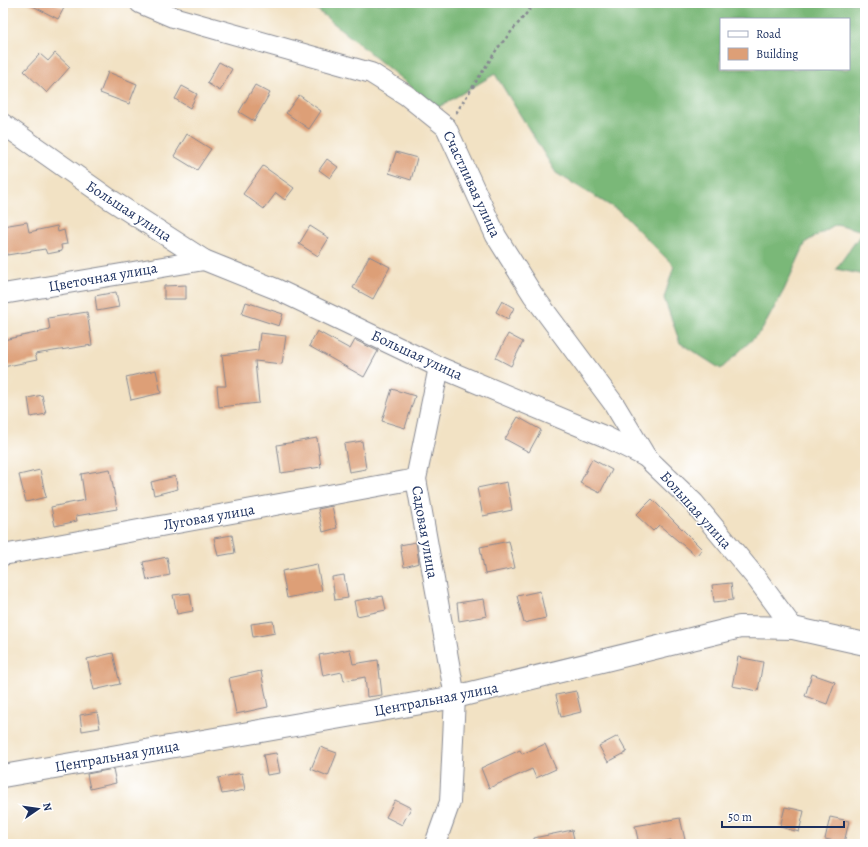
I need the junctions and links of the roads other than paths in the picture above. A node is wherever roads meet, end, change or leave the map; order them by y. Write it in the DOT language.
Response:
graph roads {
  1 [pos="140,3"];
  2 [pos="3,124"];
  3 [pos="204,260"];
  4 [pos="3,294"];
  5 [pos="439,367"];
  6 [pos="646,457"];
  7 [pos="416,479"];
  8 [pos="3,555"];
  9 [pos="793,628"];
  10 [pos="865,644"];
  11 [pos="455,697"];
  12 [pos="3,776"];
  13 [pos="435,844"];
  1 -- 6 [label="street, Счастливая улица"];
  2 -- 3 [label="street, Большая улица"];
  3 -- 4 [label="street, Цветочная улица"];
  3 -- 5 [label="street, Большая улица"];
  5 -- 6 [label="street, Большая улица"];
  5 -- 7 [label="street, Садовая улица"];
  6 -- 9 [label="street, Большая улица"];
  7 -- 8 [label="street, Луговая улица"];
  7 -- 11 [label="street, Садовая улица"];
  9 -- 10 [label="street, Центральная улица"];
  9 -- 11 [label="street, Центральная улица"];
  11 -- 12 [label="street, Центральная улица"];
  11 -- 13 [label="street, Садовая улица"];
}
